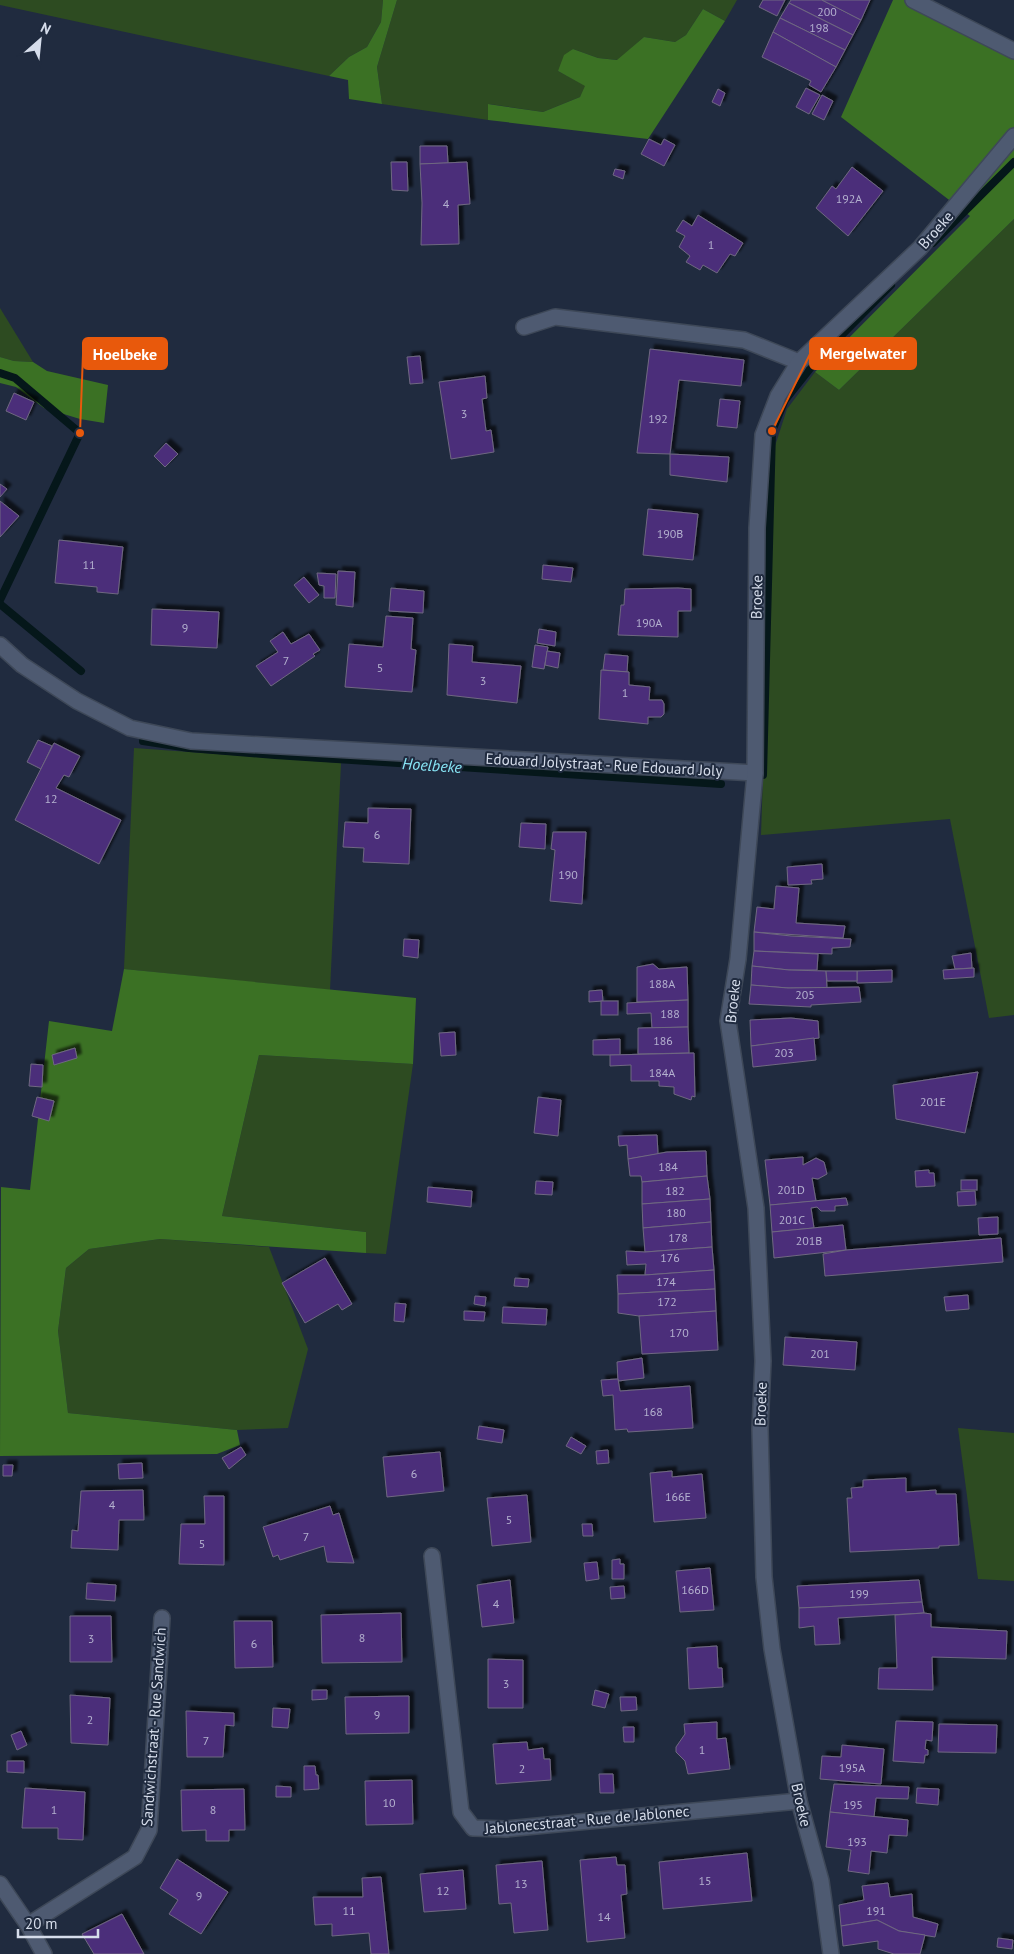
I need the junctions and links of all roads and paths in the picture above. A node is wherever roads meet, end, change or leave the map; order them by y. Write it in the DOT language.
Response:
graph roads {
  1 [pos="913,0"];
  2 [pos="1014,51"];
  3 [pos="1014,136"];
  4 [pos="524,327"];
  5 [pos="799,362"];
  6 [pos="0,646"];
  7 [pos="755,774"];
  8 [pos="432,1556"];
  9 [pos="162,1618"];
  10 [pos="799,1801"];
  11 [pos="0,1884"];
  12 [pos="28,1925"];
  13 [pos="44,1954"];
  14 [pos="831,1954"];
  1 -- 2 [label="street"];
  3 -- 5 [label="street, Broeke"];
  4 -- 5 [label="street"];
  5 -- 7 [label="street, Broeke"];
  6 -- 7 [label="street, Edouard Jolystraat - Rue Edouard Joly"];
  7 -- 10 [label="street, Broeke"];
  8 -- 10 [label="street, Jablonecstraat - Rue de Jablonec"];
  9 -- 12 [label="street, Sandwichstraat - Rue Sandwich"];
  10 -- 14 [label="street, Broeke"];
  11 -- 12 [label="street"];
  12 -- 13 [label="street"];
}
